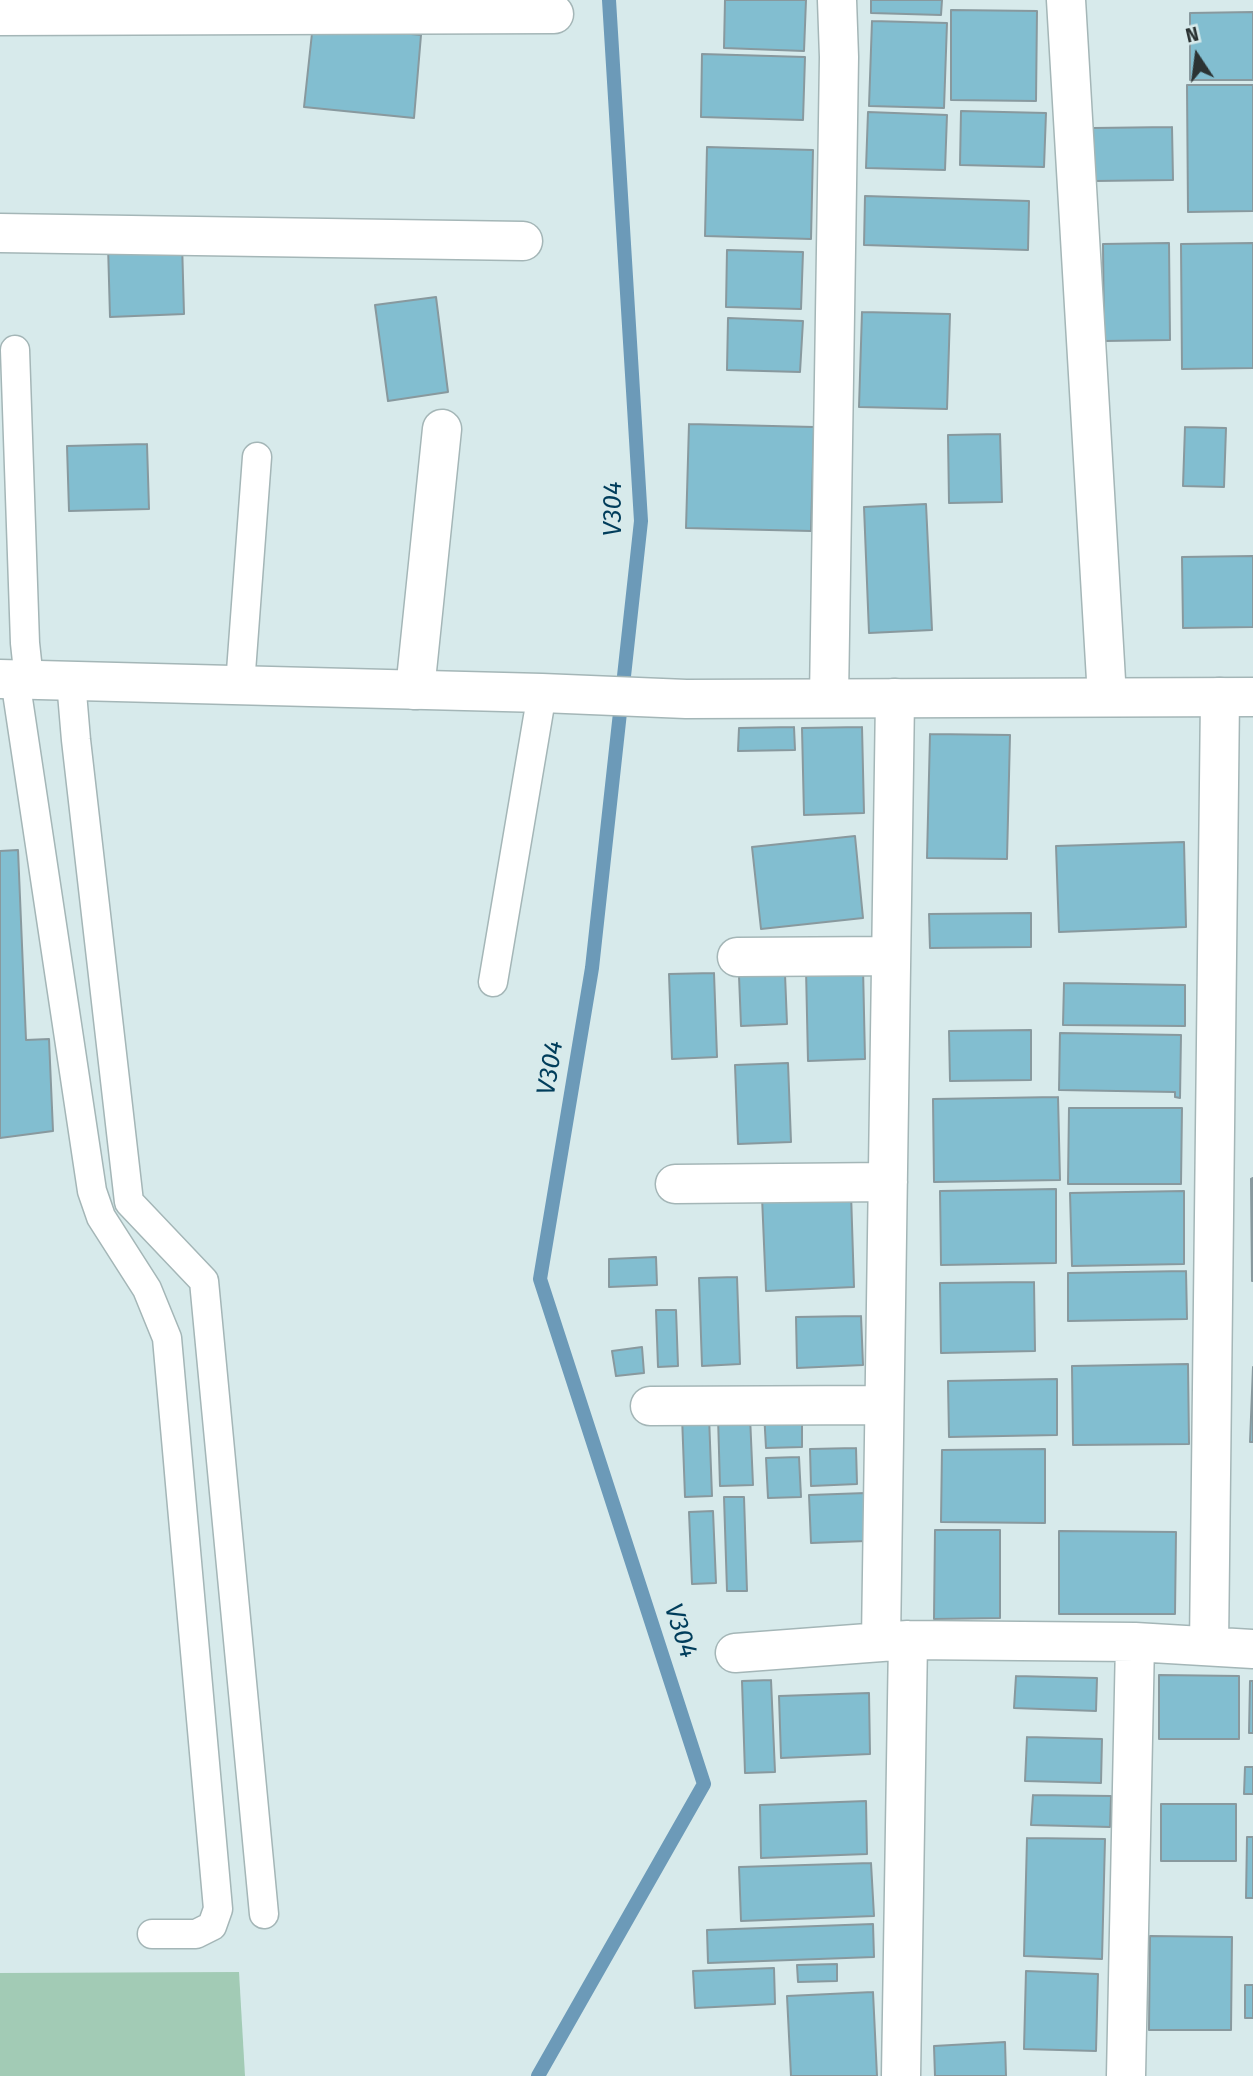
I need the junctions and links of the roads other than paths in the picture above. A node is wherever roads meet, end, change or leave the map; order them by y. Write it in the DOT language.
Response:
graph roads {
  1 [pos="837,0"];
  2 [pos="1066,0"];
  3 [pos="554,14"];
  4 [pos="0,16"];
  5 [pos="0,233"];
  6 [pos="523,241"];
  7 [pos="15,350"];
  8 [pos="442,429"];
  9 [pos="257,457"];
  10 [pos="15,679"];
  11 [pos="71,681"];
  12 [pos="240,685"];
  13 [pos="415,690"];
  14 [pos="557,693"];
  15 [pos="1107,697"];
  16 [pos="1236,697"];
  17 [pos="829,698"];
  18 [pos="895,698"];
  19 [pos="891,956"];
  20 [pos="737,957"];
  21 [pos="493,982"];
  22 [pos="888,1182"];
  23 [pos="675,1184"];
  24 [pos="884,1405"];
  25 [pos="650,1406"];
  26 [pos="895,1640"];
  27 [pos="1136,1642"];
  28 [pos="1209,1646"];
  29 [pos="1253,1649"];
  30 [pos="735,1653"];
  31 [pos="264,1914"];
  32 [pos="152,1934"];
  33 [pos="901,2076"];
  34 [pos="1126,2076"];
  1 -- 17 [label="street"];
  2 -- 15 [label="street"];
  3 -- 4 [label="street"];
  5 -- 6 [label="street"];
  7 -- 10 [label="lane"];
  8 -- 13 [label="street"];
  9 -- 12 [label="lane"];
  10 -- 11 [label="street"];
  10 -- 32 [label="lane"];
  11 -- 12 [label="street"];
  11 -- 31 [label="lane"];
  12 -- 13 [label="street"];
  13 -- 14 [label="street"];
  14 -- 17 [label="street"];
  14 -- 21 [label="lane"];
  15 -- 16 [label="street"];
  15 -- 18 [label="street"];
  16 -- 28 [label="street"];
  17 -- 18 [label="street"];
  18 -- 19 [label="street"];
  19 -- 20 [label="street"];
  19 -- 22 [label="street"];
  22 -- 23 [label="street"];
  22 -- 24 [label="street"];
  24 -- 25 [label="street"];
  24 -- 26 [label="street"];
  26 -- 27 [label="street"];
  26 -- 30 [label="street"];
  26 -- 33 [label="street"];
  27 -- 28 [label="street"];
  27 -- 34 [label="street"];
  28 -- 29 [label="street"];
}
